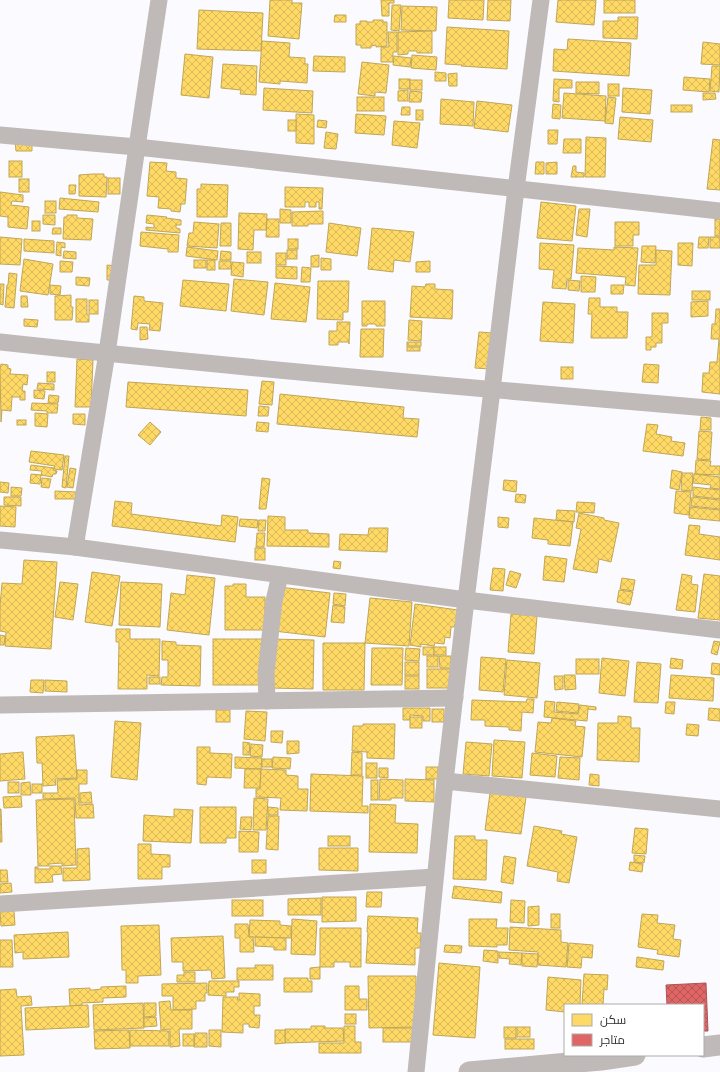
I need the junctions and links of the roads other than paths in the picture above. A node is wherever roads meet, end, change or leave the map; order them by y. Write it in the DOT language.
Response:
graph roads {
  1 [pos="160,0"];
  2 [pos="541,0"];
  3 [pos="0,135"];
  4 [pos="137,147"];
  5 [pos="516,189"];
  6 [pos="720,211"];
  7 [pos="0,342"];
  8 [pos="107,354"];
  9 [pos="492,390"];
  10 [pos="720,409"];
  11 [pos="0,540"];
  12 [pos="75,547"];
  13 [pos="280,575"];
  14 [pos="466,600"];
  15 [pos="720,630"];
  16 [pos="455,698"];
  17 [pos="267,701"];
  18 [pos="0,705"];
  19 [pos="444,781"];
  20 [pos="720,809"];
  21 [pos="435,877"];
  22 [pos="0,904"];
  23 [pos="720,1045"];
  24 [pos="704,1047"];
  25 [pos="631,1056"];
  26 [pos="600,1066"];
  27 [pos="416,1072"];
  28 [pos="469,1072"];
  1 -- 4 [label="street"];
  2 -- 5 [label="street"];
  3 -- 4 [label="street"];
  4 -- 5 [label="street"];
  4 -- 8 [label="street"];
  5 -- 6 [label="street"];
  5 -- 9 [label="street"];
  7 -- 8 [label="street"];
  8 -- 9 [label="street"];
  8 -- 12 [label="street"];
  9 -- 10 [label="street"];
  9 -- 14 [label="street"];
  11 -- 12 [label="street"];
  12 -- 13 [label="street"];
  13 -- 14 [label="street"];
  13 -- 17 [label="street"];
  14 -- 15 [label="street"];
  14 -- 16 [label="street"];
  16 -- 17 [label="street"];
  16 -- 19 [label="street"];
  17 -- 18 [label="street"];
  19 -- 20 [label="street"];
  19 -- 21 [label="street"];
  21 -- 22 [label="street"];
  21 -- 27 [label="street"];
  23 -- 24 [label="street"];
  25 -- 26 [label="street"];
  26 -- 28 [label="street"];
}
